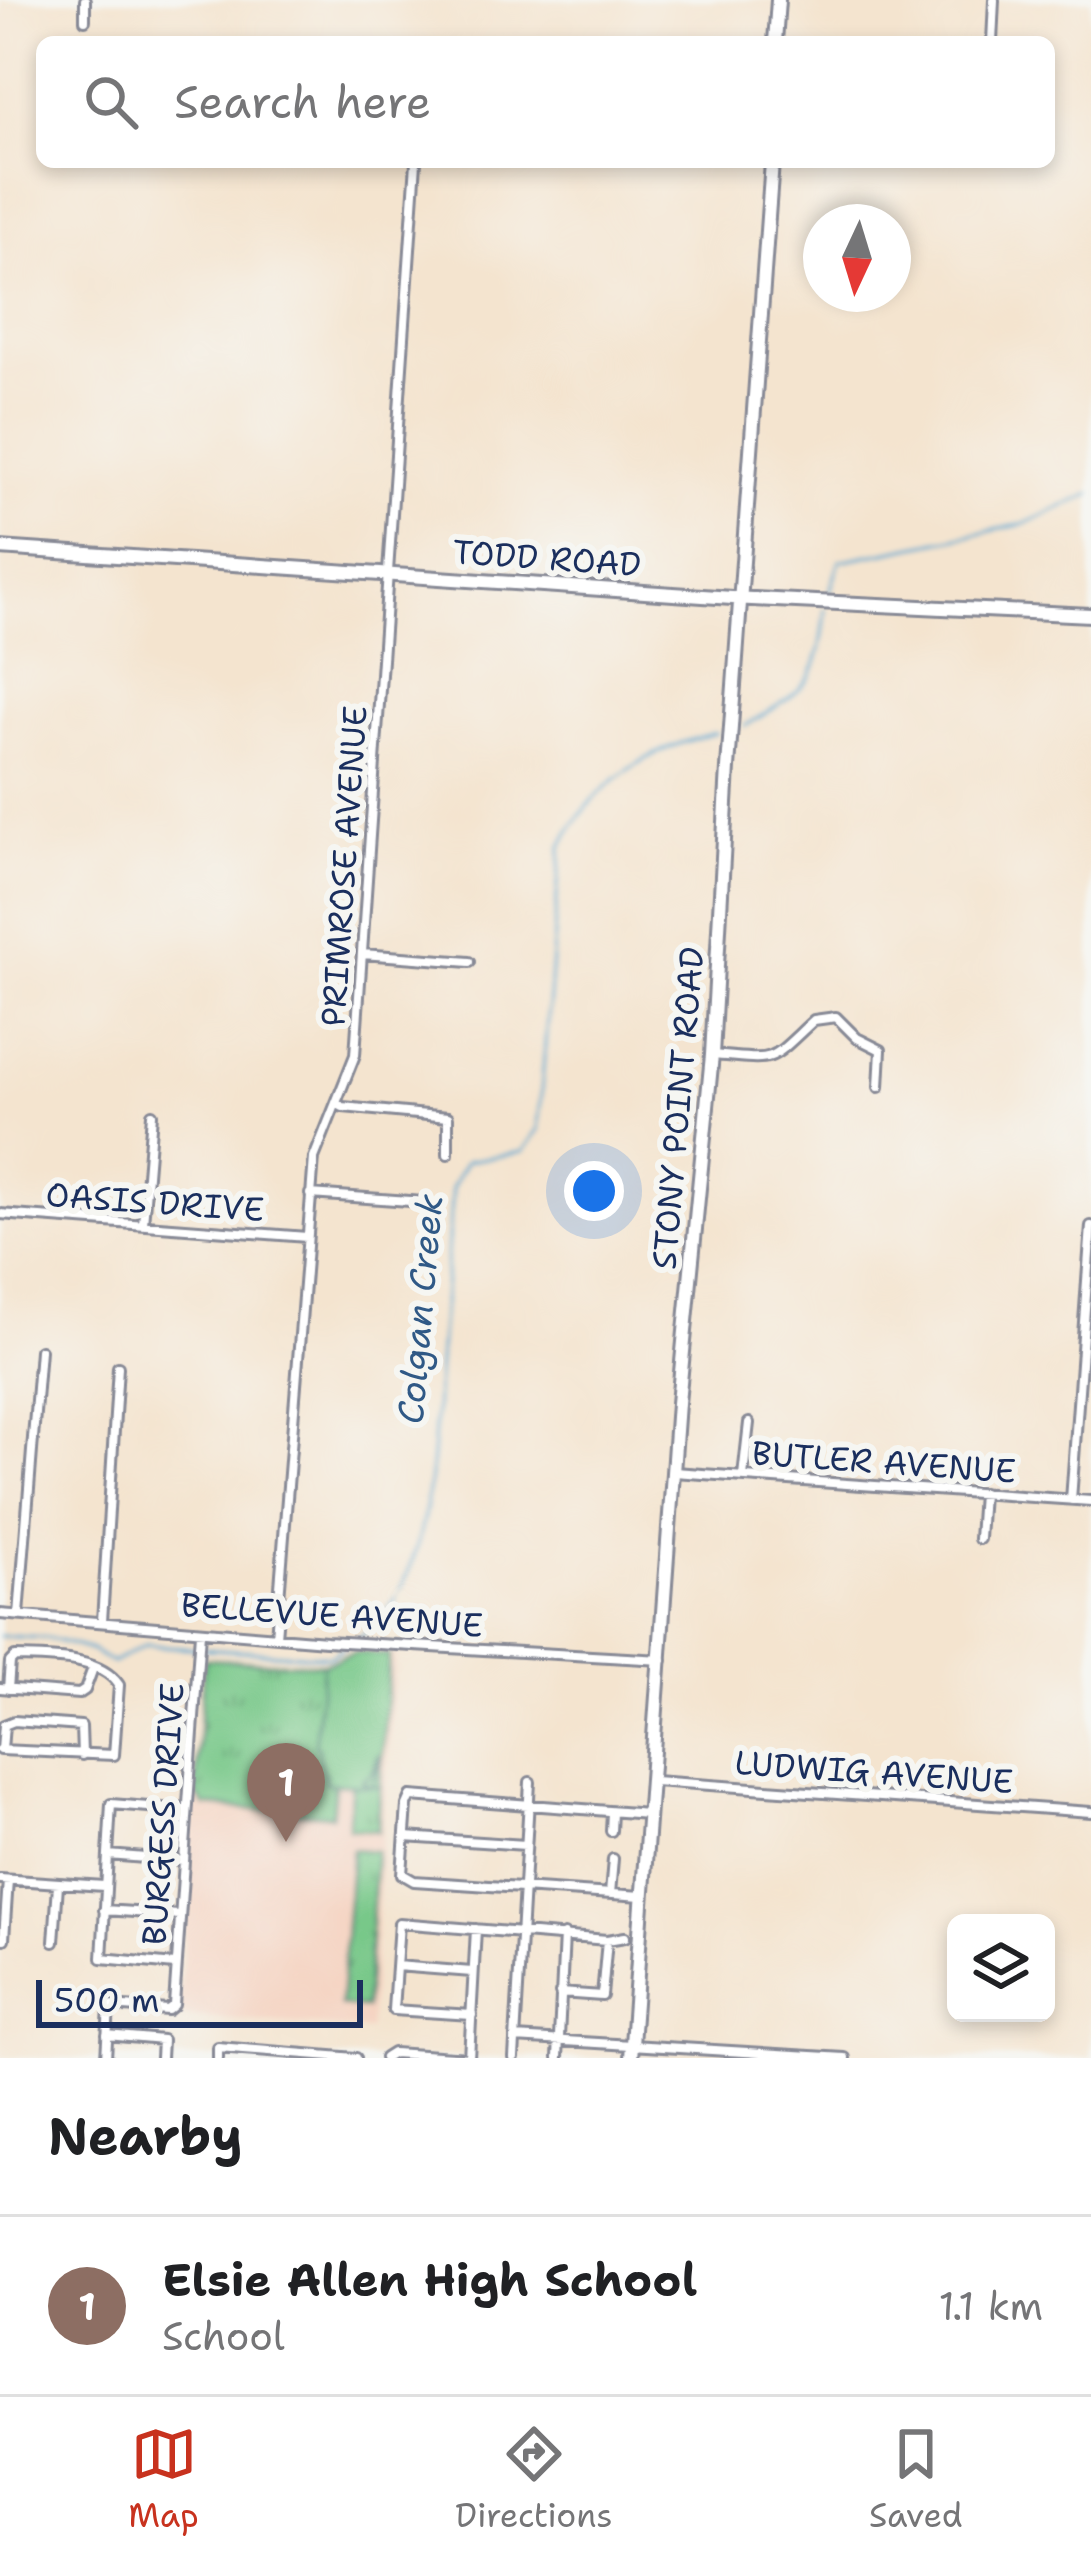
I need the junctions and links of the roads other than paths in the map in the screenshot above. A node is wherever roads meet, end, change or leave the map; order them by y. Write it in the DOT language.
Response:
graph roads {
  1 [pos="85,0"];
  2 [pos="778,0"];
  3 [pos="994,0"];
  4 [pos="85,20"];
  5 [pos="775,36"];
  6 [pos="992,36"];
  7 [pos="416,168"];
  8 [pos="772,168"];
  9 [pos="0,548"];
  10 [pos="387,575"];
  11 [pos="742,598"];
  12 [pos="1091,614"];
  13 [pos="362,954"];
  14 [pos="470,962"];
  15 [pos="712,1055"];
  16 [pos="879,1087"];
  17 [pos="336,1103"];
  18 [pos="152,1114"];
  19 [pos="448,1154"];
  20 [pos="310,1194"];
  21 [pos="424,1202"];
  22 [pos="0,1214"];
  23 [pos="143,1224"];
  24 [pos="1091,1226"];
  25 [pos="307,1237"];
  26 [pos="40,1350"];
  27 [pos="118,1367"];
  28 [pos="749,1424"];
  29 [pos="674,1472"];
  30 [pos="743,1477"];
  31 [pos="982,1493"];
  32 [pos="1071,1500"];
  33 [pos="1091,1501"];
  34 [pos="979,1539"];
  35 [pos="0,1614"];
  36 [pos="19,1615"];
  37 [pos="102,1621"];
  38 [pos="276,1637"];
  39 [pos="200,1642"];
  40 [pos="662,1660"];
  41 [pos="93,1668"];
  42 [pos="4,1689"];
  43 [pos="1,1750"];
  44 [pos="82,1754"];
  45 [pos="654,1781"];
  46 [pos="530,1782"];
  47 [pos="529,1802"];
  48 [pos="186,1810"];
  49 [pos="612,1812"];
  50 [pos="1091,1812"];
  51 [pos="652,1814"];
  52 [pos="611,1831"];
  53 [pos="405,1837"];
  54 [pos="526,1845"];
  55 [pos="108,1856"];
  56 [pos="613,1859"];
  57 [pos="183,1861"];
  58 [pos="4,1880"];
  59 [pos="58,1883"];
  60 [pos="104,1886"];
  61 [pos="524,1888"];
  62 [pos="610,1894"];
  63 [pos="644,1897"];
  64 [pos="104,1910"];
  65 [pos="179,1915"];
  66 [pos="476,1929"];
  67 [pos="520,1932"];
  68 [pos="564,1935"];
  69 [pos="625,1937"];
  70 [pos="4,1939"];
  71 [pos="607,1940"];
  72 [pos="54,1942"];
  73 [pos="176,1965"];
  74 [pos="396,1966"];
  75 [pos="473,1972"];
  76 [pos="560,1993"];
  77 [pos="472,2015"];
  78 [pos="107,2035"];
  79 [pos="515,2038"];
  80 [pos="559,2040"];
  81 [pos="632,2051"];
  82 [pos="218,2052"];
  83 [pos="264,2054"];
  84 [pos="315,2056"];
  85 [pos="427,2057"];
  86 [pos="106,2058"];
  87 [pos="161,2058"];
  88 [pos="356,2058"];
  89 [pos="385,2058"];
  90 [pos="469,2058"];
  91 [pos="514,2058"];
  92 [pos="558,2058"];
  93 [pos="845,2058"];
  1 -- 4 [label="street"];
  2 -- 5 [label="main road"];
  3 -- 6 [label="street"];
  7 -- 10 [label="street, PRIMROSE AVENUE"];
  8 -- 11 [label="main road, STONY POINT ROAD"];
  9 -- 10 [label="main road, TODD ROAD"];
  10 -- 11 [label="main road, TODD ROAD"];
  10 -- 13 [label="street, PRIMROSE AVENUE"];
  11 -- 12 [label="main road, TODD ROAD"];
  11 -- 15 [label="main road, STONY POINT ROAD"];
  13 -- 14 [label="street"];
  13 -- 17 [label="street, PRIMROSE AVENUE"];
  15 -- 16 [label="street"];
  15 -- 29 [label="main road, STONY POINT ROAD"];
  17 -- 19 [label="street"];
  17 -- 20 [label="street, PRIMROSE AVENUE"];
  18 -- 23 [label="street"];
  20 -- 21 [label="street"];
  20 -- 25 [label="street, PRIMROSE AVENUE"];
  22 -- 23 [label="street, OASIS DRIVE"];
  23 -- 25 [label="street, OASIS DRIVE"];
  24 -- 32 [label="street"];
  25 -- 38 [label="street, PRIMROSE AVENUE"];
  26 -- 36 [label="street"];
  27 -- 37 [label="street"];
  28 -- 30 [label="street"];
  29 -- 30 [label="street, BUTLER AVENUE"];
  29 -- 40 [label="main road, STONY POINT ROAD"];
  30 -- 31 [label="street, BUTLER AVENUE"];
  31 -- 32 [label="street, BUTLER AVENUE"];
  31 -- 34 [label="street"];
  32 -- 33 [label="street, BUTLER AVENUE"];
  35 -- 36 [label="street, BELLEVUE AVENUE"];
  36 -- 37 [label="street, BELLEVUE AVENUE"];
  37 -- 39 [label="street, BELLEVUE AVENUE"];
  38 -- 39 [label="street, BELLEVUE AVENUE"];
  38 -- 40 [label="street, BELLEVUE AVENUE"];
  39 -- 48 [label="street, BURGESS DRIVE"];
  40 -- 45 [label="main road, STONY POINT ROAD"];
  41 -- 42 [label="street"];
  41 -- 42 [label="street"];
  41 -- 44 [label="street"];
  43 -- 44 [label="street"];
  43 -- 44 [label="street"];
  45 -- 50 [label="street, LUDWIG AVENUE"];
  45 -- 51 [label="main road, STONY POINT ROAD"];
  46 -- 47 [label="street"];
  47 -- 49 [label="street"];
  47 -- 53 [label="street"];
  47 -- 54 [label="street"];
  48 -- 55 [label="street"];
  48 -- 57 [label="street, BURGESS DRIVE"];
  49 -- 51 [label="street"];
  49 -- 52 [label="street"];
  51 -- 63 [label="main road, STONY POINT ROAD"];
  53 -- 54 [label="street"];
  53 -- 61 [label="street"];
  54 -- 61 [label="street"];
  55 -- 57 [label="street"];
  55 -- 60 [label="street"];
  56 -- 62 [label="street"];
  57 -- 65 [label="street, BURGESS DRIVE"];
  58 -- 59 [label="street"];
  58 -- 70 [label="street"];
  59 -- 60 [label="street"];
  59 -- 72 [label="street"];
  60 -- 64 [label="street"];
  61 -- 62 [label="street"];
  61 -- 67 [label="street"];
  62 -- 63 [label="street"];
  63 -- 81 [label="main road, STONY POINT ROAD"];
  64 -- 65 [label="street"];
  64 -- 73 [label="street"];
  65 -- 73 [label="street, BURGESS DRIVE"];
  66 -- 67 [label="street"];
  66 -- 74 [label="street"];
  66 -- 75 [label="street"];
  67 -- 68 [label="street"];
  67 -- 79 [label="street"];
  68 -- 71 [label="street"];
  68 -- 76 [label="street"];
  69 -- 71 [label="street"];
  71 -- 76 [label="street"];
  73 -- 78 [label="street, BURGESS DRIVE"];
  74 -- 75 [label="street"];
  74 -- 77 [label="street"];
  75 -- 77 [label="street"];
  76 -- 80 [label="street"];
  77 -- 90 [label="street"];
  78 -- 86 [label="street"];
  78 -- 87 [label="street"];
  79 -- 80 [label="street"];
  79 -- 91 [label="street"];
  80 -- 81 [label="street"];
  80 -- 92 [label="street"];
  81 -- 93 [label="street"];
  82 -- 83 [label="street"];
  83 -- 84 [label="street"];
  84 -- 88 [label="street"];
  85 -- 89 [label="street"];
  85 -- 90 [label="street"];
}
